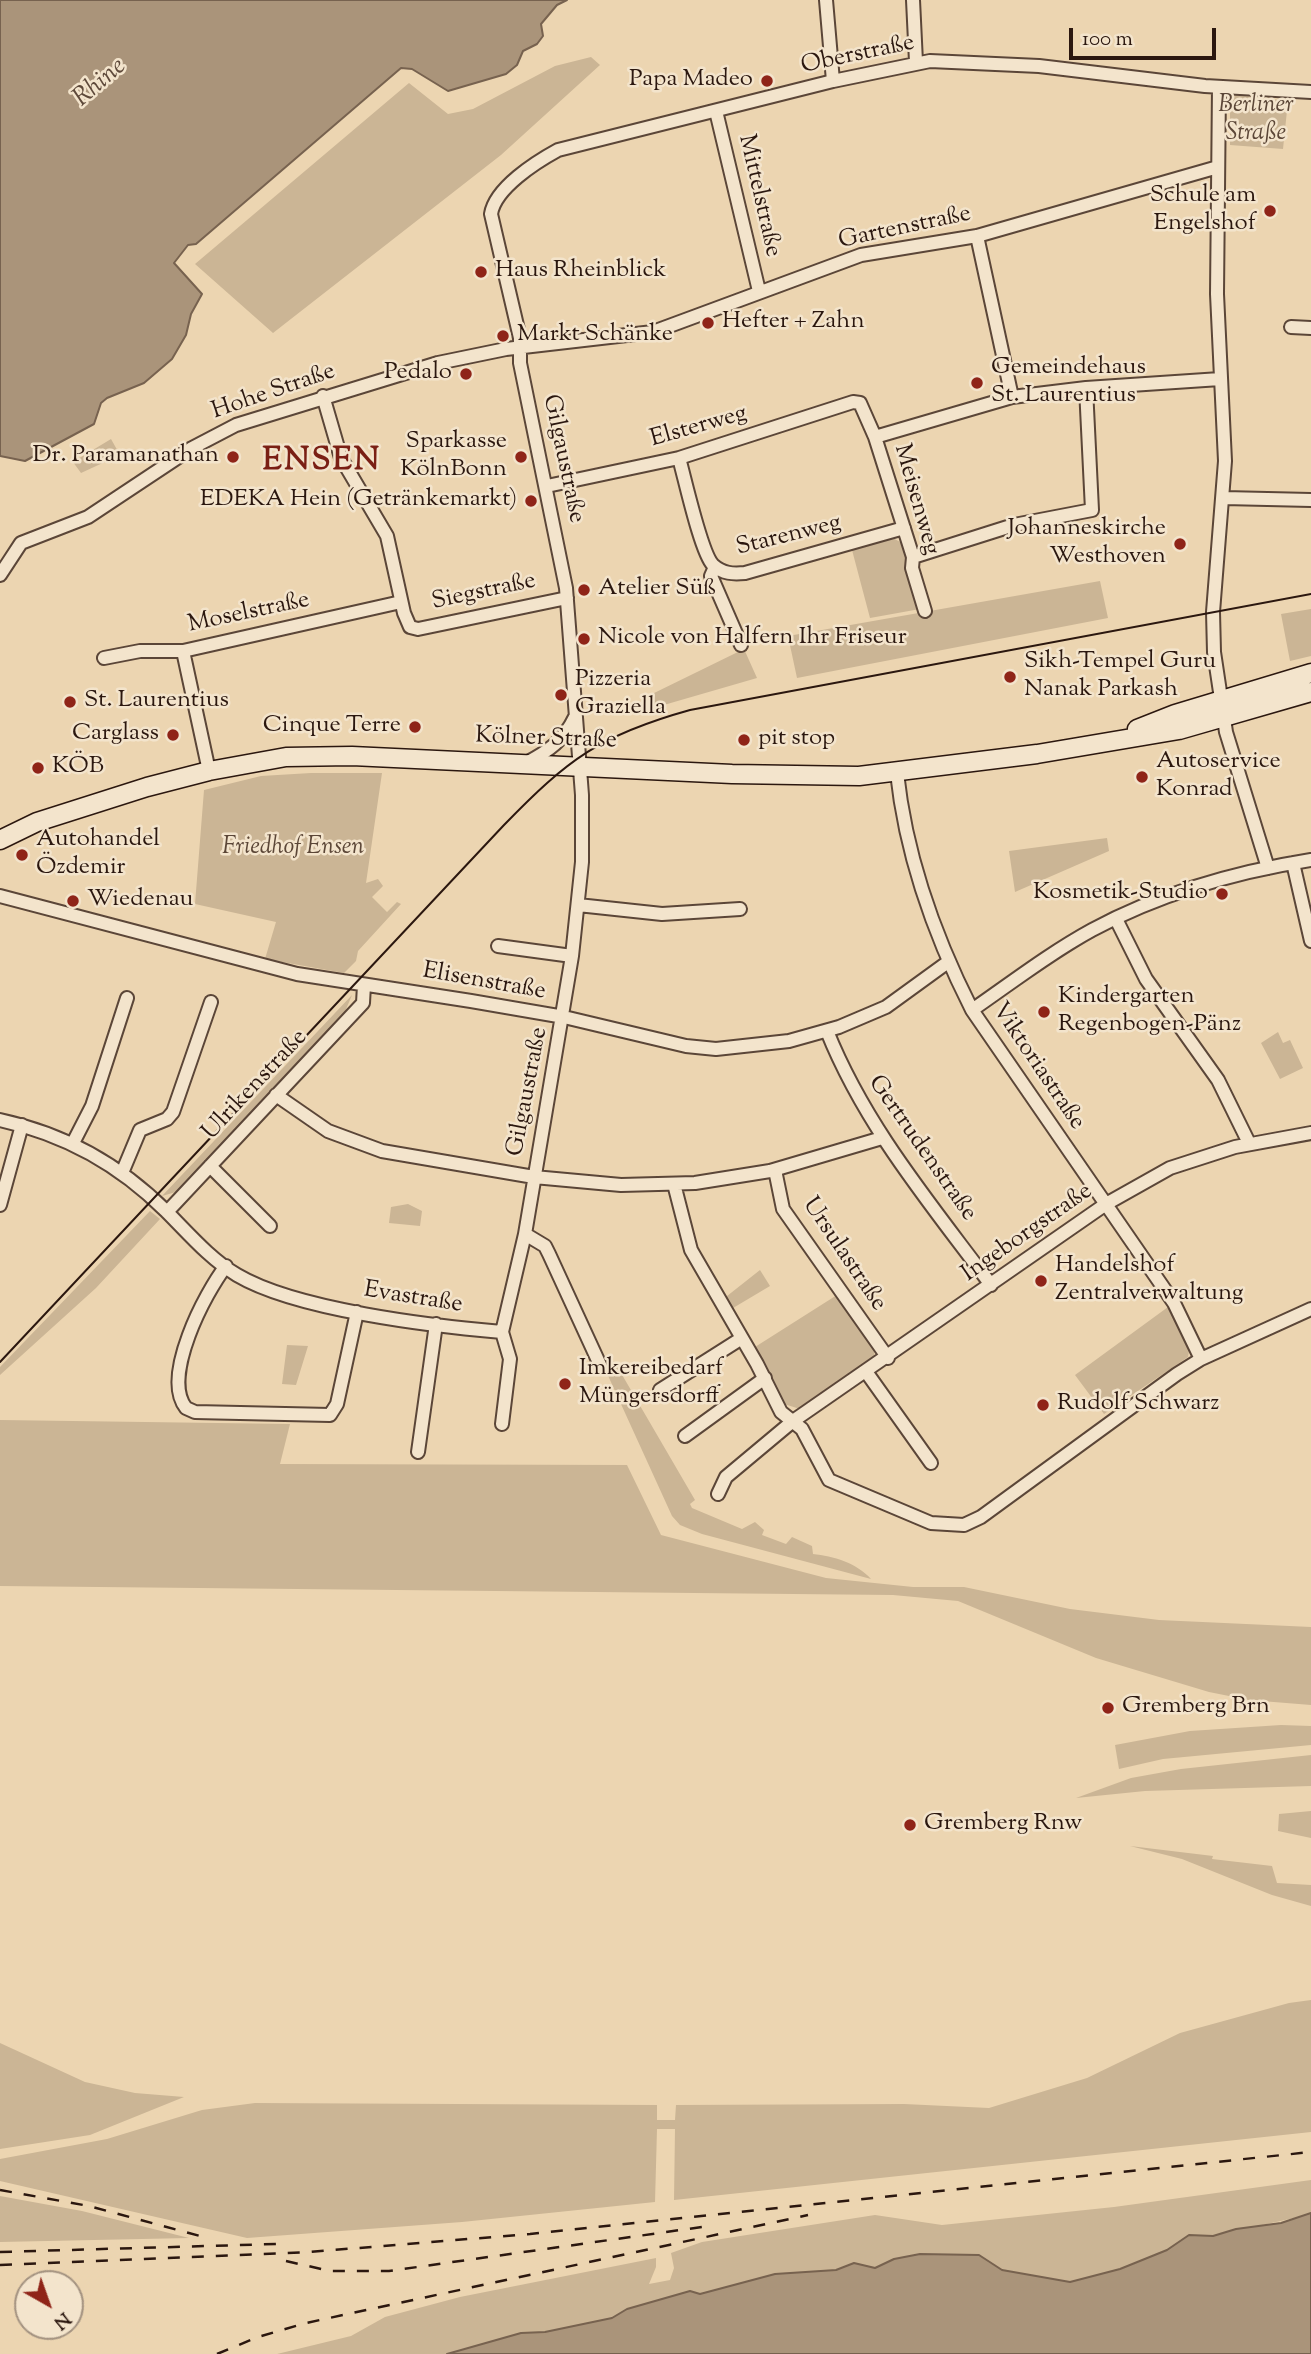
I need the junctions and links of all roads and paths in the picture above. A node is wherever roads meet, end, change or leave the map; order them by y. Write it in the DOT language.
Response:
graph roads {
  1 [pos="826,0"];
  2 [pos="913,0"];
  3 [pos="916,62"];
  4 [pos="833,81"];
  5 [pos="1219,87"];
  6 [pos="1311,92"];
  7 [pos="716,111"];
  8 [pos="1218,167"];
  9 [pos="491,214"];
  10 [pos="977,236"];
  11 [pos="759,291"];
  12 [pos="1291,327"];
  13 [pos="1311,328"];
  14 [pos="520,348"];
  15 [pos="1220,379"];
  16 [pos="1086,388"];
  17 [pos="323,396"];
  18 [pos="1012,397"];
  19 [pos="860,403"];
  20 [pos="875,437"];
  21 [pos="679,458"];
  22 [pos="547,486"];
  23 [pos="1224,498"];
  24 [pos="1311,500"];
  25 [pos="904,528"];
  26 [pos="913,557"];
  27 [pos="715,567"];
  28 [pos="0,575"];
  29 [pos="567,597"];
  30 [pos="401,602"];
  31 [pos="925,611"];
  32 [pos="741,645"];
  33 [pos="183,651"];
  34 [pos="104,658"];
  35 [pos="1311,673"];
  36 [pos="1311,692"];
  37 [pos="1221,709"];
  38 [pos="575,716"];
  39 [pos="526,764"];
  40 [pos="580,766"];
  41 [pos="209,771"];
  42 [pos="897,773"];
  43 [pos="0,839"];
  44 [pos="1311,860"];
  45 [pos="1293,863"];
  46 [pos="1268,868"];
  47 [pos="0,895"];
  48 [pos="578,905"];
  49 [pos="740,909"];
  50 [pos="1116,919"];
  51 [pos="1311,941"];
  52 [pos="498,946"];
  53 [pos="572,956"];
  54 [pos="948,962"];
  55 [pos="363,985"];
  56 [pos="127,998"];
  57 [pos="211,1002"];
  58 [pos="972,1010"];
  59 [pos="564,1017"];
  60 [pos="827,1031"];
  61 [pos="276,1096"];
  62 [pos="0,1120"];
  63 [pos="22,1125"];
  64 [pos="1311,1133"];
  65 [pos="882,1138"];
  66 [pos="73,1143"];
  67 [pos="1249,1143"];
  68 [pos="210,1166"];
  69 [pos="775,1170"];
  70 [pos="122,1173"];
  71 [pos="534,1177"];
  72 [pos="674,1184"];
  73 [pos="1106,1204"];
  74 [pos="0,1205"];
  75 [pos="167,1212"];
  76 [pos="270,1226"];
  77 [pos="525,1234"];
  78 [pos="226,1266"];
  79 [pos="991,1284"];
  80 [pos="1311,1309"];
  81 [pos="357,1312"];
  82 [pos="436,1324"];
  83 [pos="502,1332"];
  84 [pos="742,1338"];
  85 [pos="888,1358"];
  86 [pos="1201,1359"];
  87 [pos="601,1367"];
  88 [pos="867,1373"];
  89 [pos="765,1378"];
  90 [pos="660,1390"];
  91 [pos="793,1421"];
  92 [pos="502,1424"];
  93 [pos="685,1436"];
  94 [pos="418,1452"];
  95 [pos="931,1463"];
  96 [pos="718,1494"];
  1 -- 4 [label="street"];
  2 -- 3 [label="street"];
  3 -- 4 [label="street, Oberstraße"];
  3 -- 5 [label="street, Oberstraße"];
  4 -- 7 [label="street, Oberstraße"];
  5 -- 6 [label="street, Oberstraße"];
  5 -- 8 [label="street"];
  7 -- 9 [label="street, Oberstraße"];
  7 -- 11 [label="street, Mittelstraße"];
  8 -- 10 [label="street, Gartenstraße"];
  8 -- 15 [label="street"];
  9 -- 14 [label="street, Gilgaustraße"];
  10 -- 11 [label="street, Gartenstraße"];
  10 -- 18 [label="street"];
  11 -- 14 [label="street, Gartenstraße"];
  12 -- 13 [label="street"];
  14 -- 17 [label="street, Hohe Straße"];
  14 -- 22 [label="street, Gilgaustraße"];
  15 -- 16 [label="street"];
  15 -- 23 [label="street"];
  16 -- 18 [label="street"];
  16 -- 26 [label="street"];
  17 -- 28 [label="street, Hohe Straße"];
  17 -- 30 [label="street"];
  18 -- 20 [label="street"];
  19 -- 20 [label="street, Meisenweg"];
  19 -- 21 [label="street, Elsterweg"];
  20 -- 25 [label="street, Meisenweg"];
  21 -- 22 [label="street, Elsterweg"];
  21 -- 27 [label="street, Starenweg"];
  22 -- 29 [label="street, Gilgaustraße"];
  23 -- 24 [label="street"];
  23 -- 37 [label="street"];
  25 -- 26 [label="street, Meisenweg"];
  25 -- 27 [label="street, Starenweg"];
  26 -- 31 [label="street, Meisenweg"];
  27 -- 32 [label="street"];
  29 -- 30 [label="street, Siegstraße"];
  29 -- 38 [label="street, Gilgaustraße"];
  30 -- 33 [label="street, Moselstraße"];
  33 -- 34 [label="street, Moselstraße"];
  33 -- 41 [label="street"];
  35 -- 37 [label="main road, Kölner Straße"];
  36 -- 37 [label="main road, Kölner Straße"];
  37 -- 42 [label="main road, Kölner Straße"];
  37 -- 46 [label="street"];
  38 -- 39 [label="street"];
  38 -- 40 [label="street, Gilgaustraße"];
  39 -- 40 [label="main road, Kölner Straße"];
  39 -- 41 [label="main road, Kölner Straße"];
  40 -- 42 [label="main road, Kölner Straße"];
  40 -- 48 [label="street, Gilgaustraße"];
  41 -- 43 [label="main road, Kölner Straße"];
  42 -- 54 [label="street, Viktoriastraße"];
  44 -- 45 [label="street"];
  45 -- 46 [label="street"];
  45 -- 51 [label="street"];
  46 -- 50 [label="street"];
  47 -- 55 [label="street, Elisenstraße"];
  48 -- 49 [label="street"];
  48 -- 53 [label="street, Gilgaustraße"];
  50 -- 58 [label="street"];
  50 -- 67 [label="street"];
  52 -- 53 [label="street"];
  53 -- 59 [label="street, Gilgaustraße"];
  54 -- 58 [label="street, Viktoriastraße"];
  54 -- 60 [label="street, Elisenstraße"];
  55 -- 59 [label="street, Elisenstraße"];
  55 -- 61 [label="street, Ulrikenstraße"];
  56 -- 66 [label="street"];
  57 -- 70 [label="street"];
  58 -- 73 [label="street, Viktoriastraße"];
  59 -- 60 [label="street, Elisenstraße"];
  59 -- 71 [label="street, Gilgaustraße"];
  60 -- 65 [label="street, Gertrudenstraße"];
  61 -- 68 [label="street, Ulrikenstraße"];
  61 -- 71 [label="street"];
  62 -- 63 [label="street, Evastraße"];
  63 -- 66 [label="street, Evastraße"];
  63 -- 74 [label="street"];
  64 -- 67 [label="street, Ingeborgstraße"];
  65 -- 69 [label="street"];
  65 -- 79 [label="street, Gertrudenstraße"];
  66 -- 70 [label="street, Evastraße"];
  67 -- 73 [label="street, Ingeborgstraße"];
  68 -- 75 [label="street, Ulrikenstraße"];
  68 -- 76 [label="street"];
  69 -- 72 [label="street"];
  69 -- 85 [label="street, Ursulastraße"];
  70 -- 75 [label="street, Evastraße"];
  71 -- 72 [label="street"];
  71 -- 77 [label="street, Gilgaustraße"];
  72 -- 84 [label="street"];
  73 -- 79 [label="street, Ingeborgstraße"];
  73 -- 86 [label="street, Viktoriastraße"];
  75 -- 78 [label="street, Evastraße"];
  77 -- 83 [label="street"];
  77 -- 87 [label="street"];
  78 -- 81 [label="street, Evastraße"];
  78 -- 81 [label="street"];
  79 -- 85 [label="street, Ingeborgstraße"];
  80 -- 86 [label="street"];
  81 -- 82 [label="street, Evastraße"];
  82 -- 83 [label="street, Evastraße"];
  82 -- 94 [label="street"];
  83 -- 92 [label="street"];
  84 -- 89 [label="street"];
  84 -- 90 [label="street"];
  85 -- 88 [label="street, Ingeborgstraße"];
  86 -- 91 [label="street"];
  88 -- 91 [label="street, Ingeborgstraße"];
  88 -- 95 [label="street"];
  89 -- 91 [label="street"];
  89 -- 93 [label="street"];
  91 -- 96 [label="street, Ingeborgstraße"];
}
